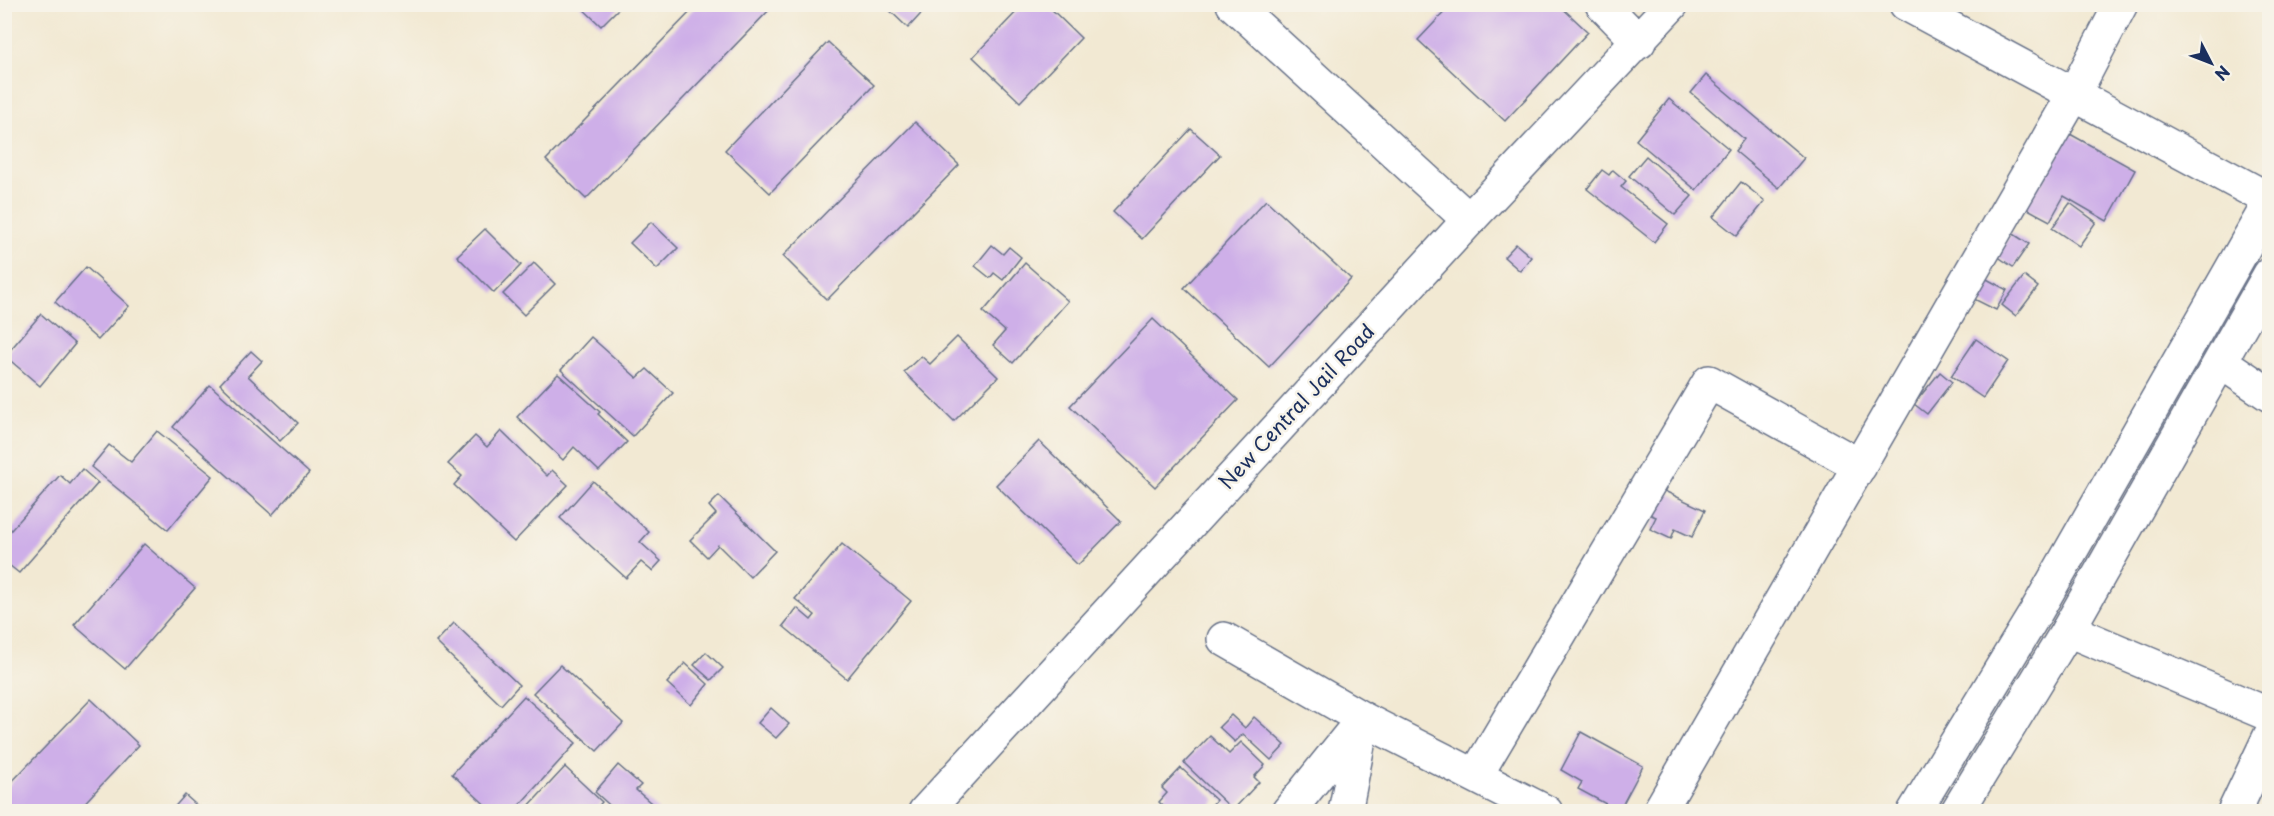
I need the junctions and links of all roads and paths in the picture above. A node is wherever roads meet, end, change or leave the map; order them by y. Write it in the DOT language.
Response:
graph roads {
  1 [pos="1233,4"];
  2 [pos="1602,4"];
  3 [pos="1672,4"];
  4 [pos="1906,4"];
  5 [pos="2121,4"];
  6 [pos="1639,42"];
  7 [pos="2073,96"];
  8 [pos="2270,201"];
  9 [pos="1469,220"];
  10 [pos="2270,274"];
  11 [pos="2221,362"];
  12 [pos="2270,395"];
  13 [pos="1860,466"];
  14 [pos="2105,491"];
  15 [pos="2137,508"];
  16 [pos="2068,630"];
  17 [pos="1224,639"];
  18 [pos="2270,715"];
  19 [pos="1363,719"];
  20 [pos="2270,736"];
  21 [pos="1476,775"];
  22 [pos="925,812"];
  23 [pos="1288,812"];
  24 [pos="1345,812"];
  25 [pos="1546,812"];
  26 [pos="1659,812"];
  27 [pos="1914,812"];
  28 [pos="1957,812"];
  29 [pos="2234,812"];
  1 -- 9 [label="street"];
  2 -- 6 [label="street"];
  3 -- 6 [label="street, New Central Jail Road"];
  4 -- 7 [label="street"];
  5 -- 7 [label="street"];
  6 -- 9 [label="street, New Central Jail Road"];
  7 -- 8 [label="street"];
  7 -- 13 [label="street"];
  8 -- 14 [label="street"];
  9 -- 22 [label="street, New Central Jail Road"];
  10 -- 11 [label="street"];
  11 -- 12 [label="street"];
  11 -- 15 [label="street"];
  13 -- 21 [label="street"];
  13 -- 26 [label="street"];
  14 -- 15 [label="street"];
  14 -- 27 [label="street"];
  15 -- 16 [label="street"];
  16 -- 18 [label="street"];
  16 -- 28 [label="street"];
  17 -- 19 [label="street"];
  19 -- 21 [label="street"];
  19 -- 23 [label="street"];
  19 -- 24 [label="street"];
  20 -- 29 [label="street"];
  21 -- 25 [label="street"];
}
